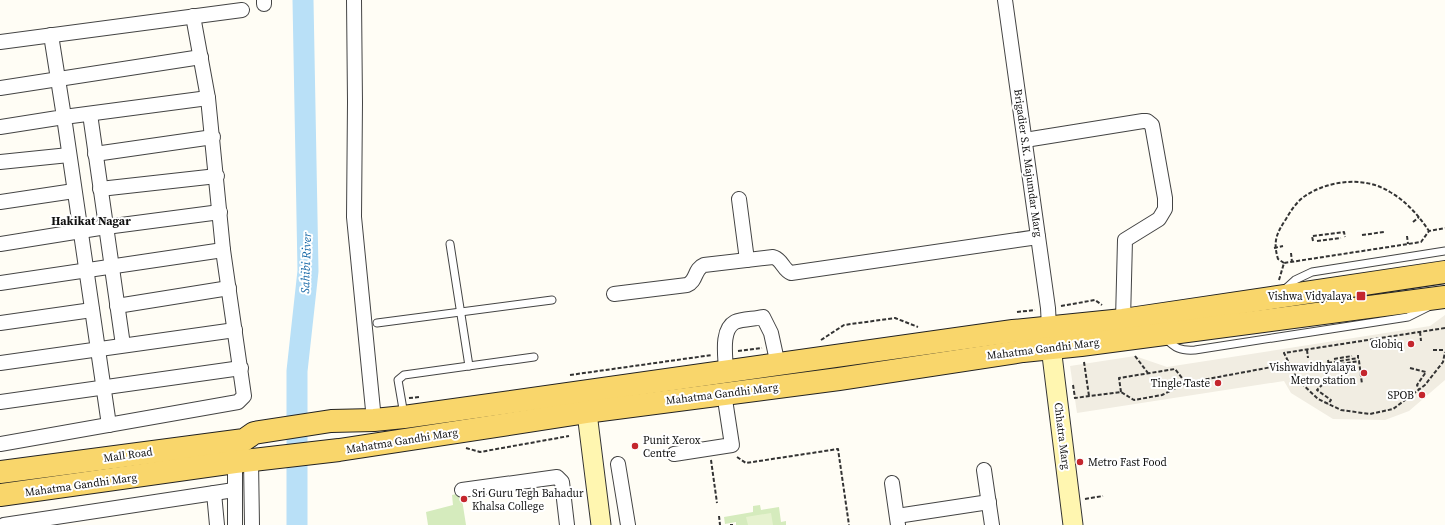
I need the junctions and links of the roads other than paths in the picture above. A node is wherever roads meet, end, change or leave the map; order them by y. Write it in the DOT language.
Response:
graph roads {
  1 [pos="354,0"];
  2 [pos="1005,0"];
  3 [pos="242,10"];
  4 [pos="193,16"];
  5 [pos="51,35"];
  6 [pos="0,42"];
  7 [pos="201,57"];
  8 [pos="58,80"];
  9 [pos="0,88"];
  10 [pos="208,98"];
  11 [pos="90,114"];
  12 [pos="64,117"];
  13 [pos="0,127"];
  14 [pos="213,137"];
  15 [pos="1025,140"];
  16 [pos="95,154"];
  17 [pos="69,155"];
  18 [pos="0,162"];
  19 [pos="217,176"];
  20 [pos="100,189"];
  21 [pos="74,191"];
  22 [pos="739,199"];
  23 [pos="0,202"];
  24 [pos="220,212"];
  25 [pos="106,227"];
  26 [pos="80,231"];
  27 [pos="1038,237"];
  28 [pos="0,244"];
  29 [pos="450,244"];
  30 [pos="223,250"];
  31 [pos="1445,251"];
  32 [pos="747,260"];
  33 [pos="112,267"];
  34 [pos="86,270"];
  35 [pos="1445,272"];
  36 [pos="0,283"];
  37 [pos="229,288"];
  38 [pos="1277,291"];
  39 [pos="1301,293"];
  40 [pos="614,294"];
  41 [pos="1443,297"];
  42 [pos="552,300"];
  43 [pos="117,306"];
  44 [pos="92,310"];
  45 [pos="461,313"];
  46 [pos="1304,316"];
  47 [pos="1123,320"];
  48 [pos="0,323"];
  49 [pos="377,323"];
  50 [pos="235,330"];
  51 [pos="1162,334"];
  52 [pos="1050,337"];
  53 [pos="122,345"];
  54 [pos="98,349"];
  55 [pos="534,357"];
  56 [pos="0,363"];
  57 [pos="778,365"];
  58 [pos="469,366"];
  59 [pos="241,368"];
  60 [pos="725,383"];
  61 [pos="104,386"];
  62 [pos="0,402"];
  63 [pos="585,402"];
  64 [pos="404,417"];
  65 [pos="374,420"];
  66 [pos="340,421"];
  67 [pos="109,425"];
  68 [pos="254,433"];
  69 [pos="0,444"];
  70 [pos="346,450"];
  71 [pos="674,454"];
  72 [pos="249,461"];
  73 [pos="618,464"];
  74 [pos="984,470"];
  75 [pos="0,472"];
  76 [pos="892,483"];
  77 [pos="234,490"];
  78 [pos="462,490"];
  79 [pos="214,494"];
  80 [pos="0,495"];
  81 [pos="989,502"];
  82 [pos="898,521"];
  83 [pos="4,525"];
  84 [pos="217,525"];
  85 [pos="235,525"];
  86 [pos="252,525"];
  87 [pos="567,525"];
  88 [pos="602,525"];
  89 [pos="628,525"];
  90 [pos="992,525"];
  91 [pos="1073,525"];
  1 -- 65 [label="street"];
  2 -- 15 [label="street, Brigadier S.K. Majumdar Marg"];
  3 -- 4 [label="street"];
  4 -- 5 [label="street"];
  4 -- 7 [label="street"];
  5 -- 6 [label="street"];
  5 -- 8 [label="street"];
  7 -- 8 [label="street"];
  7 -- 10 [label="street"];
  8 -- 9 [label="street"];
  8 -- 12 [label="street"];
  10 -- 11 [label="street"];
  10 -- 14 [label="street"];
  11 -- 12 [label="street"];
  11 -- 16 [label="street"];
  12 -- 13 [label="street"];
  12 -- 17 [label="street"];
  14 -- 16 [label="street"];
  14 -- 19 [label="street"];
  15 -- 27 [label="street, Brigadier S.K. Majumdar Marg"];
  15 -- 47 [label="street"];
  16 -- 20 [label="street"];
  17 -- 18 [label="street"];
  17 -- 21 [label="street"];
  19 -- 20 [label="street"];
  19 -- 24 [label="street"];
  20 -- 25 [label="street"];
  21 -- 23 [label="street"];
  21 -- 26 [label="street"];
  22 -- 32 [label="street"];
  24 -- 25 [label="street"];
  24 -- 30 [label="street"];
  25 -- 26 [label="street"];
  25 -- 33 [label="street"];
  26 -- 28 [label="street"];
  26 -- 34 [label="street"];
  27 -- 32 [label="street"];
  27 -- 52 [label="street, Brigadier S.K. Majumdar Marg"];
  29 -- 45 [label="lane"];
  30 -- 33 [label="street"];
  30 -- 37 [label="street"];
  31 -- 38 [label="lane"];
  32 -- 40 [label="street"];
  33 -- 34 [label="street"];
  33 -- 43 [label="street"];
  34 -- 36 [label="street"];
  34 -- 44 [label="street"];
  35 -- 39 [label="main road, Mahatma Gandhi Marg"];
  37 -- 43 [label="street"];
  37 -- 50 [label="street"];
  38 -- 39 [label="main road, Mahatma Gandhi Marg"];
  38 -- 47 [label="main road, Mahatma Gandhi Marg"];
  39 -- 46 [label="main road"];
  41 -- 46 [label="main road, Mahatma Gandhi Marg"];
  41 -- 51 [label="lane"];
  42 -- 45 [label="lane"];
  43 -- 53 [label="street"];
  44 -- 48 [label="street"];
  44 -- 54 [label="street"];
  45 -- 49 [label="lane"];
  45 -- 58 [label="lane"];
  46 -- 51 [label="main road, Mahatma Gandhi Marg"];
  47 -- 52 [label="main road, Mahatma Gandhi Marg"];
  50 -- 53 [label="street"];
  50 -- 59 [label="street"];
  51 -- 52 [label="main road, Mahatma Gandhi Marg"];
  52 -- 57 [label="main road, Mahatma Gandhi Marg"];
  52 -- 60 [label="main road, Mahatma Gandhi Marg"];
  52 -- 91 [label="street, Chhatra Marg"];
  53 -- 54 [label="street"];
  54 -- 56 [label="street"];
  54 -- 61 [label="street"];
  55 -- 58 [label="lane"];
  57 -- 60 [label="main road, Mahatma Gandhi Marg"];
  57 -- 60 [label="street"];
  58 -- 64 [label="lane"];
  59 -- 61 [label="street"];
  59 -- 67 [label="street"];
  60 -- 63 [label="main road, Mahatma Gandhi Marg"];
  60 -- 71 [label="street"];
  61 -- 62 [label="street"];
  61 -- 67 [label="street"];
  63 -- 64 [label="main road, Mahatma Gandhi Marg"];
  63 -- 70 [label="main road, Mahatma Gandhi Marg"];
  63 -- 88 [label="street"];
  64 -- 65 [label="main road, Mahatma Gandhi Marg"];
  65 -- 66 [label="main road, Mahatma Gandhi Marg"];
  66 -- 68 [label="main road, Mahatma Gandhi Marg"];
  66 -- 70 [label="main road"];
  67 -- 69 [label="street"];
  68 -- 75 [label="main road, Mall Road"];
  70 -- 72 [label="main road, Mahatma Gandhi Marg"];
  72 -- 77 [label="street"];
  72 -- 80 [label="main road, Mahatma Gandhi Marg"];
  72 -- 86 [label="street"];
  73 -- 89 [label="street"];
  74 -- 81 [label="street"];
  76 -- 82 [label="street"];
  77 -- 79 [label="street"];
  77 -- 85 [label="street"];
  78 -- 87 [label="street"];
  79 -- 83 [label="street"];
  79 -- 84 [label="street"];
  81 -- 82 [label="street"];
  81 -- 90 [label="street"];
}
